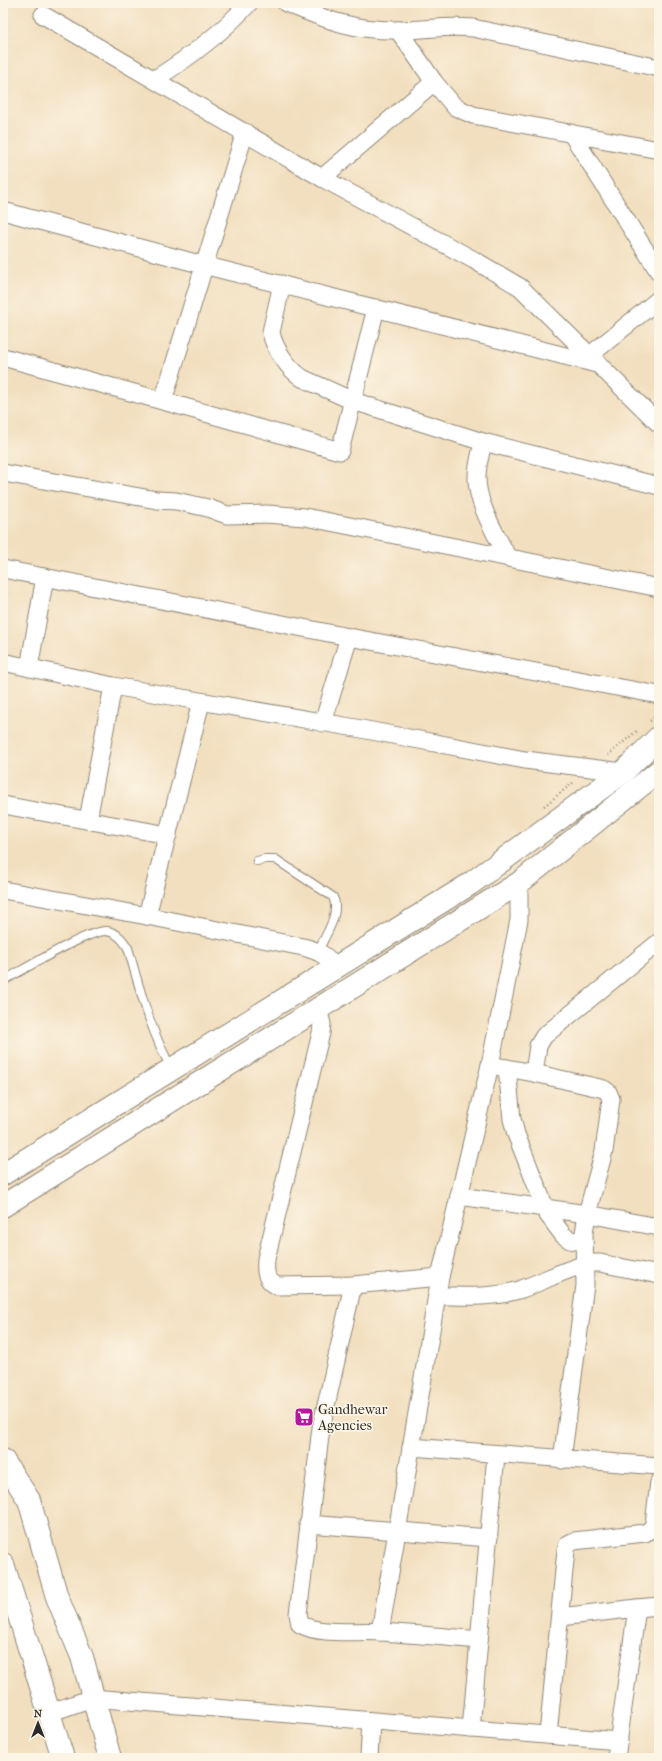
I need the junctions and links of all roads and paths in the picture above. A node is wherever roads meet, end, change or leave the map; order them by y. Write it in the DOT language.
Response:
graph roads {
  1 [pos="249,3"];
  2 [pos="286,3"];
  3 [pos="43,15"];
  4 [pos="398,30"];
  5 [pos="659,68"];
  6 [pos="155,79"];
  7 [pos="434,82"];
  8 [pos="245,132"];
  9 [pos="571,133"];
  10 [pos="659,150"];
  11 [pos="322,178"];
  12 [pos="3,210"];
  13 [pos="203,265"];
  14 [pos="659,272"];
  15 [pos="282,284"];
  16 [pos="659,299"];
  17 [pos="376,308"];
  18 [pos="3,357"];
  19 [pos="593,360"];
  20 [pos="163,400"];
  21 [pos="353,401"];
  22 [pos="659,424"];
  23 [pos="483,442"];
  24 [pos="3,473"];
  25 [pos="659,486"];
  26 [pos="508,558"];
  27 [pos="3,569"];
  28 [pos="45,577"];
  29 [pos="659,588"];
  30 [pos="349,637"];
  31 [pos="3,662"];
  32 [pos="29,668"];
  33 [pos="113,686"];
  34 [pos="659,695"];
  35 [pos="201,702"];
  36 [pos="324,723"];
  37 [pos="659,737"];
  38 [pos="659,770"];
  39 [pos="623,772"];
  40 [pos="3,805"];
  41 [pos="88,820"];
  42 [pos="168,835"];
  43 [pos="257,861"];
  44 [pos="519,883"];
  45 [pos="3,890"];
  46 [pos="147,916"];
  47 [pos="659,942"];
  48 [pos="318,951"];
  49 [pos="336,968"];
  50 [pos="3,981"];
  51 [pos="318,1008"];
  52 [pos="490,1065"];
  53 [pos="507,1068"];
  54 [pos="172,1069"];
  55 [pos="534,1073"];
  56 [pos="5,1169"];
  57 [pos="459,1196"];
  58 [pos="3,1206"];
  59 [pos="545,1208"];
  60 [pos="587,1214"];
  61 [pos="659,1228"];
  62 [pos="584,1242"];
  63 [pos="585,1264"];
  64 [pos="659,1275"];
  65 [pos="440,1277"];
  66 [pos="353,1285"];
  67 [pos="437,1296"];
  68 [pos="411,1447"];
  69 [pos="496,1455"];
  70 [pos="3,1460"];
  71 [pos="562,1460"];
  72 [pos="659,1466"];
  73 [pos="659,1482"];
  74 [pos="308,1524"];
  75 [pos="397,1530"];
  76 [pos="489,1538"];
  77 [pos="3,1564"];
  78 [pos="659,1606"];
  79 [pos="637,1608"];
  80 [pos="560,1617"];
  81 [pos="380,1632"];
  82 [pos="479,1640"];
  83 [pos="92,1698"];
  84 [pos="49,1713"];
  85 [pos="371,1721"];
  86 [pos="471,1729"];
  87 [pos="548,1735"];
  88 [pos="619,1741"];
  89 [pos="63,1758"];
  90 [pos="110,1758"];
  91 [pos="369,1758"];
  92 [pos="616,1758"];
  1 -- 6 [label="street"];
  2 -- 4 [label="street"];
  3 -- 6 [label="street"];
  4 -- 5 [label="street"];
  4 -- 7 [label="street"];
  6 -- 8 [label="street"];
  7 -- 9 [label="street"];
  7 -- 11 [label="street"];
  8 -- 11 [label="street"];
  8 -- 13 [label="street"];
  9 -- 10 [label="street"];
  9 -- 14 [label="street"];
  11 -- 19 [label="street"];
  12 -- 13 [label="street"];
  13 -- 15 [label="street"];
  13 -- 20 [label="street"];
  15 -- 17 [label="street"];
  15 -- 21 [label="street"];
  16 -- 19 [label="street"];
  17 -- 19 [label="street"];
  17 -- 21 [label="street"];
  18 -- 20 [label="street"];
  19 -- 22 [label="street"];
  20 -- 21 [label="street"];
  21 -- 23 [label="street"];
  23 -- 25 [label="street"];
  23 -- 26 [label="street"];
  24 -- 26 [label="street"];
  26 -- 29 [label="street"];
  27 -- 28 [label="street"];
  28 -- 30 [label="street"];
  28 -- 32 [label="street"];
  30 -- 34 [label="street"];
  30 -- 36 [label="street"];
  31 -- 32 [label="street"];
  32 -- 33 [label="street"];
  33 -- 35 [label="street"];
  33 -- 41 [label="street"];
  35 -- 36 [label="street"];
  35 -- 42 [label="street"];
  36 -- 39 [label="street"];
  37 -- 39 [label="main road"];
  38 -- 44 [label="main road"];
  39 -- 49 [label="main road"];
  40 -- 41 [label="street"];
  41 -- 42 [label="street"];
  42 -- 46 [label="street"];
  43 -- 48 [label="lane"];
  44 -- 51 [label="main road"];
  44 -- 52 [label="street"];
  45 -- 46 [label="street"];
  46 -- 48 [label="street"];
  47 -- 55 [label="street"];
  48 -- 49 [label="street"];
  49 -- 54 [label="main road"];
  50 -- 54 [label="lane"];
  51 -- 58 [label="main road"];
  51 -- 66 [label="street"];
  52 -- 53 [label="street"];
  52 -- 57 [label="street"];
  53 -- 55 [label="street"];
  53 -- 59 [label="street"];
  54 -- 56 [label="main road"];
  55 -- 60 [label="street"];
  57 -- 59 [label="street"];
  57 -- 65 [label="street"];
  59 -- 60 [label="street"];
  59 -- 62 [label="street"];
  60 -- 61 [label="street"];
  60 -- 62 [label="street"];
  62 -- 63 [label="street"];
  63 -- 64 [label="street"];
  63 -- 67 [label="street"];
  63 -- 71 [label="street"];
  65 -- 66 [label="street"];
  65 -- 67 [label="street"];
  66 -- 74 [label="street"];
  67 -- 68 [label="street"];
  68 -- 69 [label="street"];
  68 -- 75 [label="street"];
  69 -- 71 [label="street"];
  69 -- 76 [label="street"];
  70 -- 83 [label="main road"];
  71 -- 72 [label="street"];
  73 -- 80 [label="street"];
  74 -- 75 [label="street"];
  74 -- 81 [label="street"];
  75 -- 76 [label="street"];
  75 -- 81 [label="street"];
  76 -- 82 [label="street"];
  77 -- 84 [label="main road"];
  78 -- 79 [label="street"];
  79 -- 80 [label="street"];
  79 -- 88 [label="street"];
  80 -- 87 [label="street"];
  81 -- 82 [label="street"];
  82 -- 86 [label="street"];
  83 -- 84 [label="street"];
  83 -- 85 [label="street"];
  83 -- 90 [label="main road"];
  84 -- 89 [label="main road"];
  85 -- 86 [label="street"];
  85 -- 91 [label="street"];
  86 -- 87 [label="street"];
  87 -- 88 [label="street"];
  88 -- 92 [label="street"];
}
